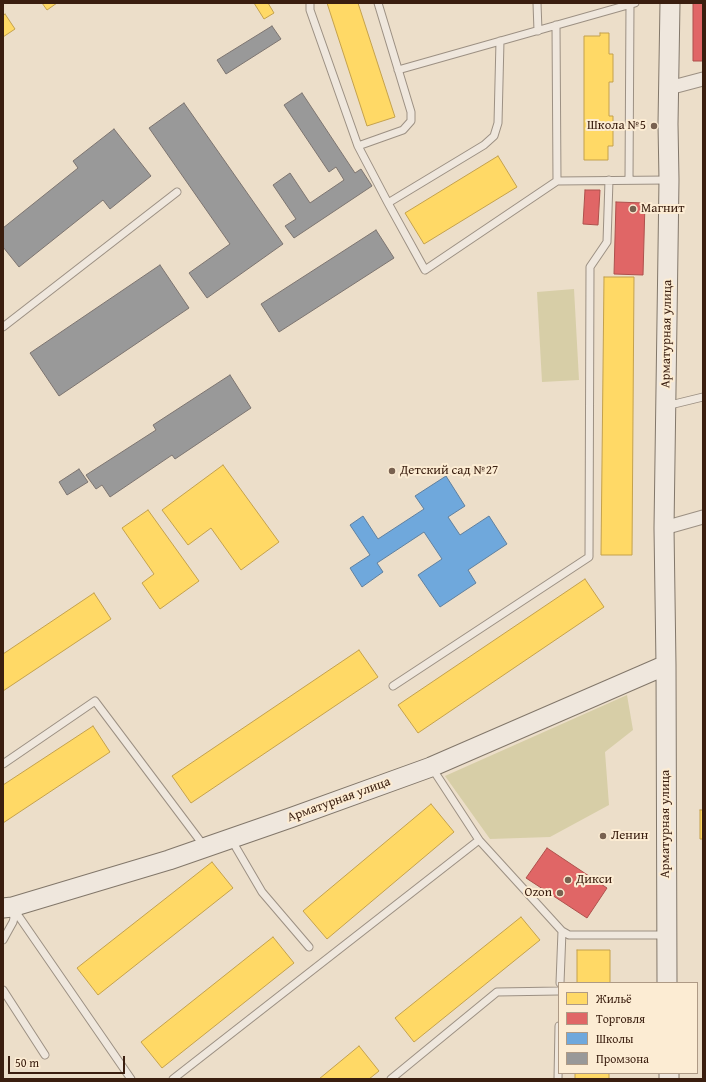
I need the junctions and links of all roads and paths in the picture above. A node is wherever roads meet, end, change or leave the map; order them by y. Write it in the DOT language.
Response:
graph roads {
  1 [pos="310,3"];
  2 [pos="378,3"];
  3 [pos="538,3"];
  4 [pos="670,3"];
  5 [pos="633,4"];
  6 [pos="556,26"];
  7 [pos="538,31"];
  8 [pos="500,41"];
  9 [pos="398,70"];
  10 [pos="703,79"];
  11 [pos="669,88"];
  12 [pos="358,146"];
  13 [pos="609,180"];
  14 [pos="629,180"];
  15 [pos="669,180"];
  16 [pos="558,181"];
  17 [pos="177,192"];
  18 [pos="388,204"];
  19 [pos="3,327"];
  20 [pos="703,397"];
  21 [pos="666,406"];
  22 [pos="703,517"];
  23 [pos="664,528"];
  24 [pos="666,665"];
  25 [pos="393,686"];
  26 [pos="3,764"];
  27 [pos="431,767"];
  28 [pos="231,838"];
  29 [pos="478,840"];
  30 [pos="206,847"];
  31 [pos="7,907"];
  32 [pos="562,931"];
  33 [pos="666,935"];
  34 [pos="3,940"];
  35 [pos="309,947"];
  36 [pos="560,982"];
  37 [pos="667,982"];
  38 [pos="3,990"];
  39 [pos="558,991"];
  40 [pos="44,1055"];
  41 [pos="131,1079"];
  42 [pos="173,1079"];
  43 [pos="391,1079"];
  1 -- 12 [label="lane"];
  2 -- 9 [label="lane"];
  3 -- 7 [label="lane"];
  4 -- 11 [label="street, Арматурная улица"];
  5 -- 6 [label="lane"];
  5 -- 14 [label="lane"];
  6 -- 7 [label="lane"];
  6 -- 16 [label="lane"];
  7 -- 8 [label="lane"];
  8 -- 9 [label="lane"];
  8 -- 18 [label="lane"];
  9 -- 12 [label="lane"];
  10 -- 11 [label="street"];
  11 -- 15 [label="street, Арматурная улица"];
  12 -- 18 [label="lane"];
  13 -- 14 [label="lane"];
  13 -- 16 [label="lane"];
  13 -- 25 [label="lane"];
  14 -- 15 [label="lane"];
  15 -- 21 [label="street, Арматурная улица"];
  16 -- 18 [label="lane"];
  17 -- 19 [label="lane"];
  20 -- 21 [label="lane"];
  21 -- 23 [label="street, Арматурная улица"];
  22 -- 23 [label="street"];
  23 -- 24 [label="street, Арматурная улица"];
  24 -- 27 [label="street, Арматурная улица"];
  24 -- 33 [label="street, Арматурная улица"];
  26 -- 30 [label="lane"];
  27 -- 28 [label="street, Арматурная улица"];
  27 -- 29 [label="lane"];
  28 -- 30 [label="street, Арматурная улица"];
  28 -- 35 [label="lane"];
  29 -- 32 [label="lane"];
  29 -- 42 [label="lane"];
  30 -- 31 [label="street, Арматурная улица"];
  31 -- 34 [label="lane"];
  31 -- 41 [label="lane"];
  32 -- 33 [label="lane"];
  32 -- 36 [label="lane"];
  33 -- 37 [label="street, Арматурная улица"];
  38 -- 40 [label="lane"];
  39 -- 43 [label="lane"];
}
